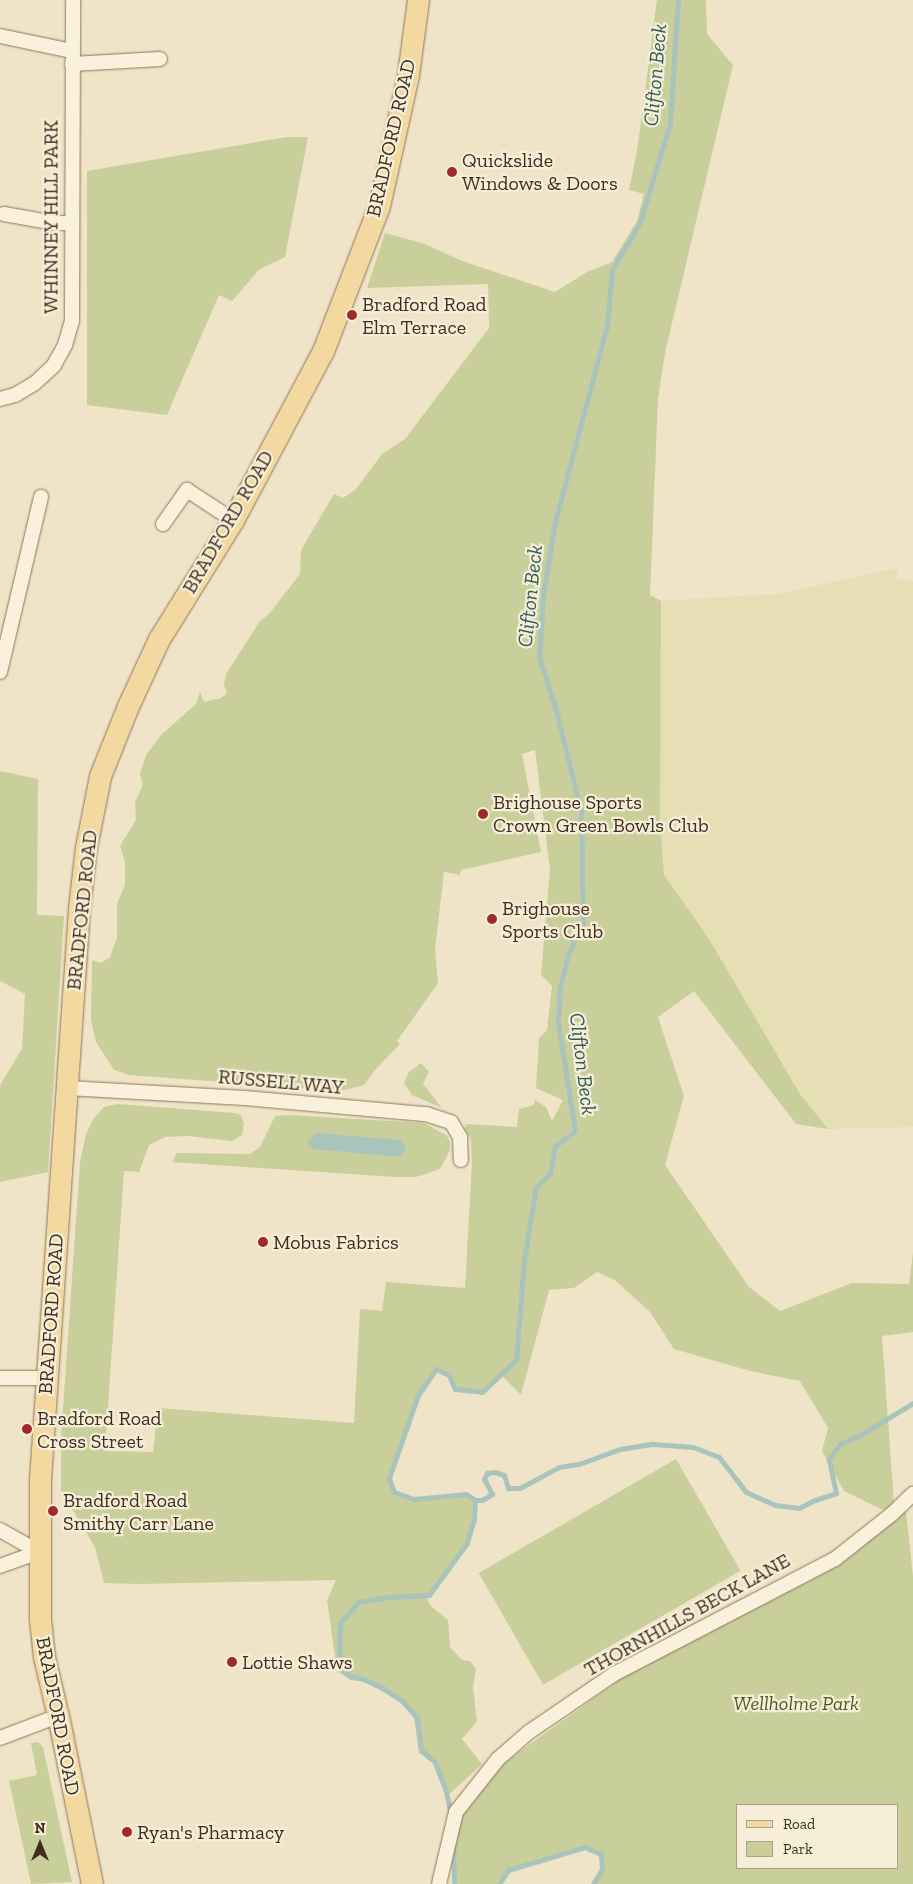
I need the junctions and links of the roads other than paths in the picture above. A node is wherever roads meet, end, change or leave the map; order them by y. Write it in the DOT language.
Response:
graph roads {
  1 [pos="73,0"];
  2 [pos="418,0"];
  3 [pos="0,36"];
  4 [pos="72,57"];
  5 [pos="160,59"];
  6 [pos="4,214"];
  7 [pos="71,223"];
  8 [pos="0,399"];
  9 [pos="41,497"];
  10 [pos="233,520"];
  11 [pos="163,524"];
  12 [pos="0,672"];
  13 [pos="67,1088"];
  14 [pos="462,1160"];
  15 [pos="0,1378"];
  16 [pos="46,1378"];
  17 [pos="913,1494"];
  18 [pos="0,1530"];
  19 [pos="39,1552"];
  20 [pos="0,1566"];
  21 [pos="58,1716"];
  22 [pos="0,1738"];
  23 [pos="92,1884"];
  24 [pos="439,1884"];
  1 -- 4 [label="street, WHINNEY HILL PARK"];
  2 -- 10 [label="main road, BRADFORD ROAD"];
  3 -- 4 [label="street"];
  4 -- 5 [label="street"];
  4 -- 7 [label="street, WHINNEY HILL PARK"];
  6 -- 7 [label="street"];
  7 -- 8 [label="street, WHINNEY HILL PARK"];
  9 -- 12 [label="street"];
  10 -- 11 [label="street"];
  10 -- 13 [label="main road, BRADFORD ROAD"];
  13 -- 14 [label="street, RUSSELL WAY"];
  13 -- 16 [label="main road, BRADFORD ROAD"];
  15 -- 16 [label="street"];
  16 -- 19 [label="main road, BRADFORD ROAD"];
  17 -- 24 [label="street, THORNHILLS BECK LANE"];
  18 -- 19 [label="street"];
  19 -- 20 [label="street"];
  19 -- 21 [label="main road, BRADFORD ROAD"];
  21 -- 22 [label="street"];
  21 -- 23 [label="main road, BRADFORD ROAD"];
}
